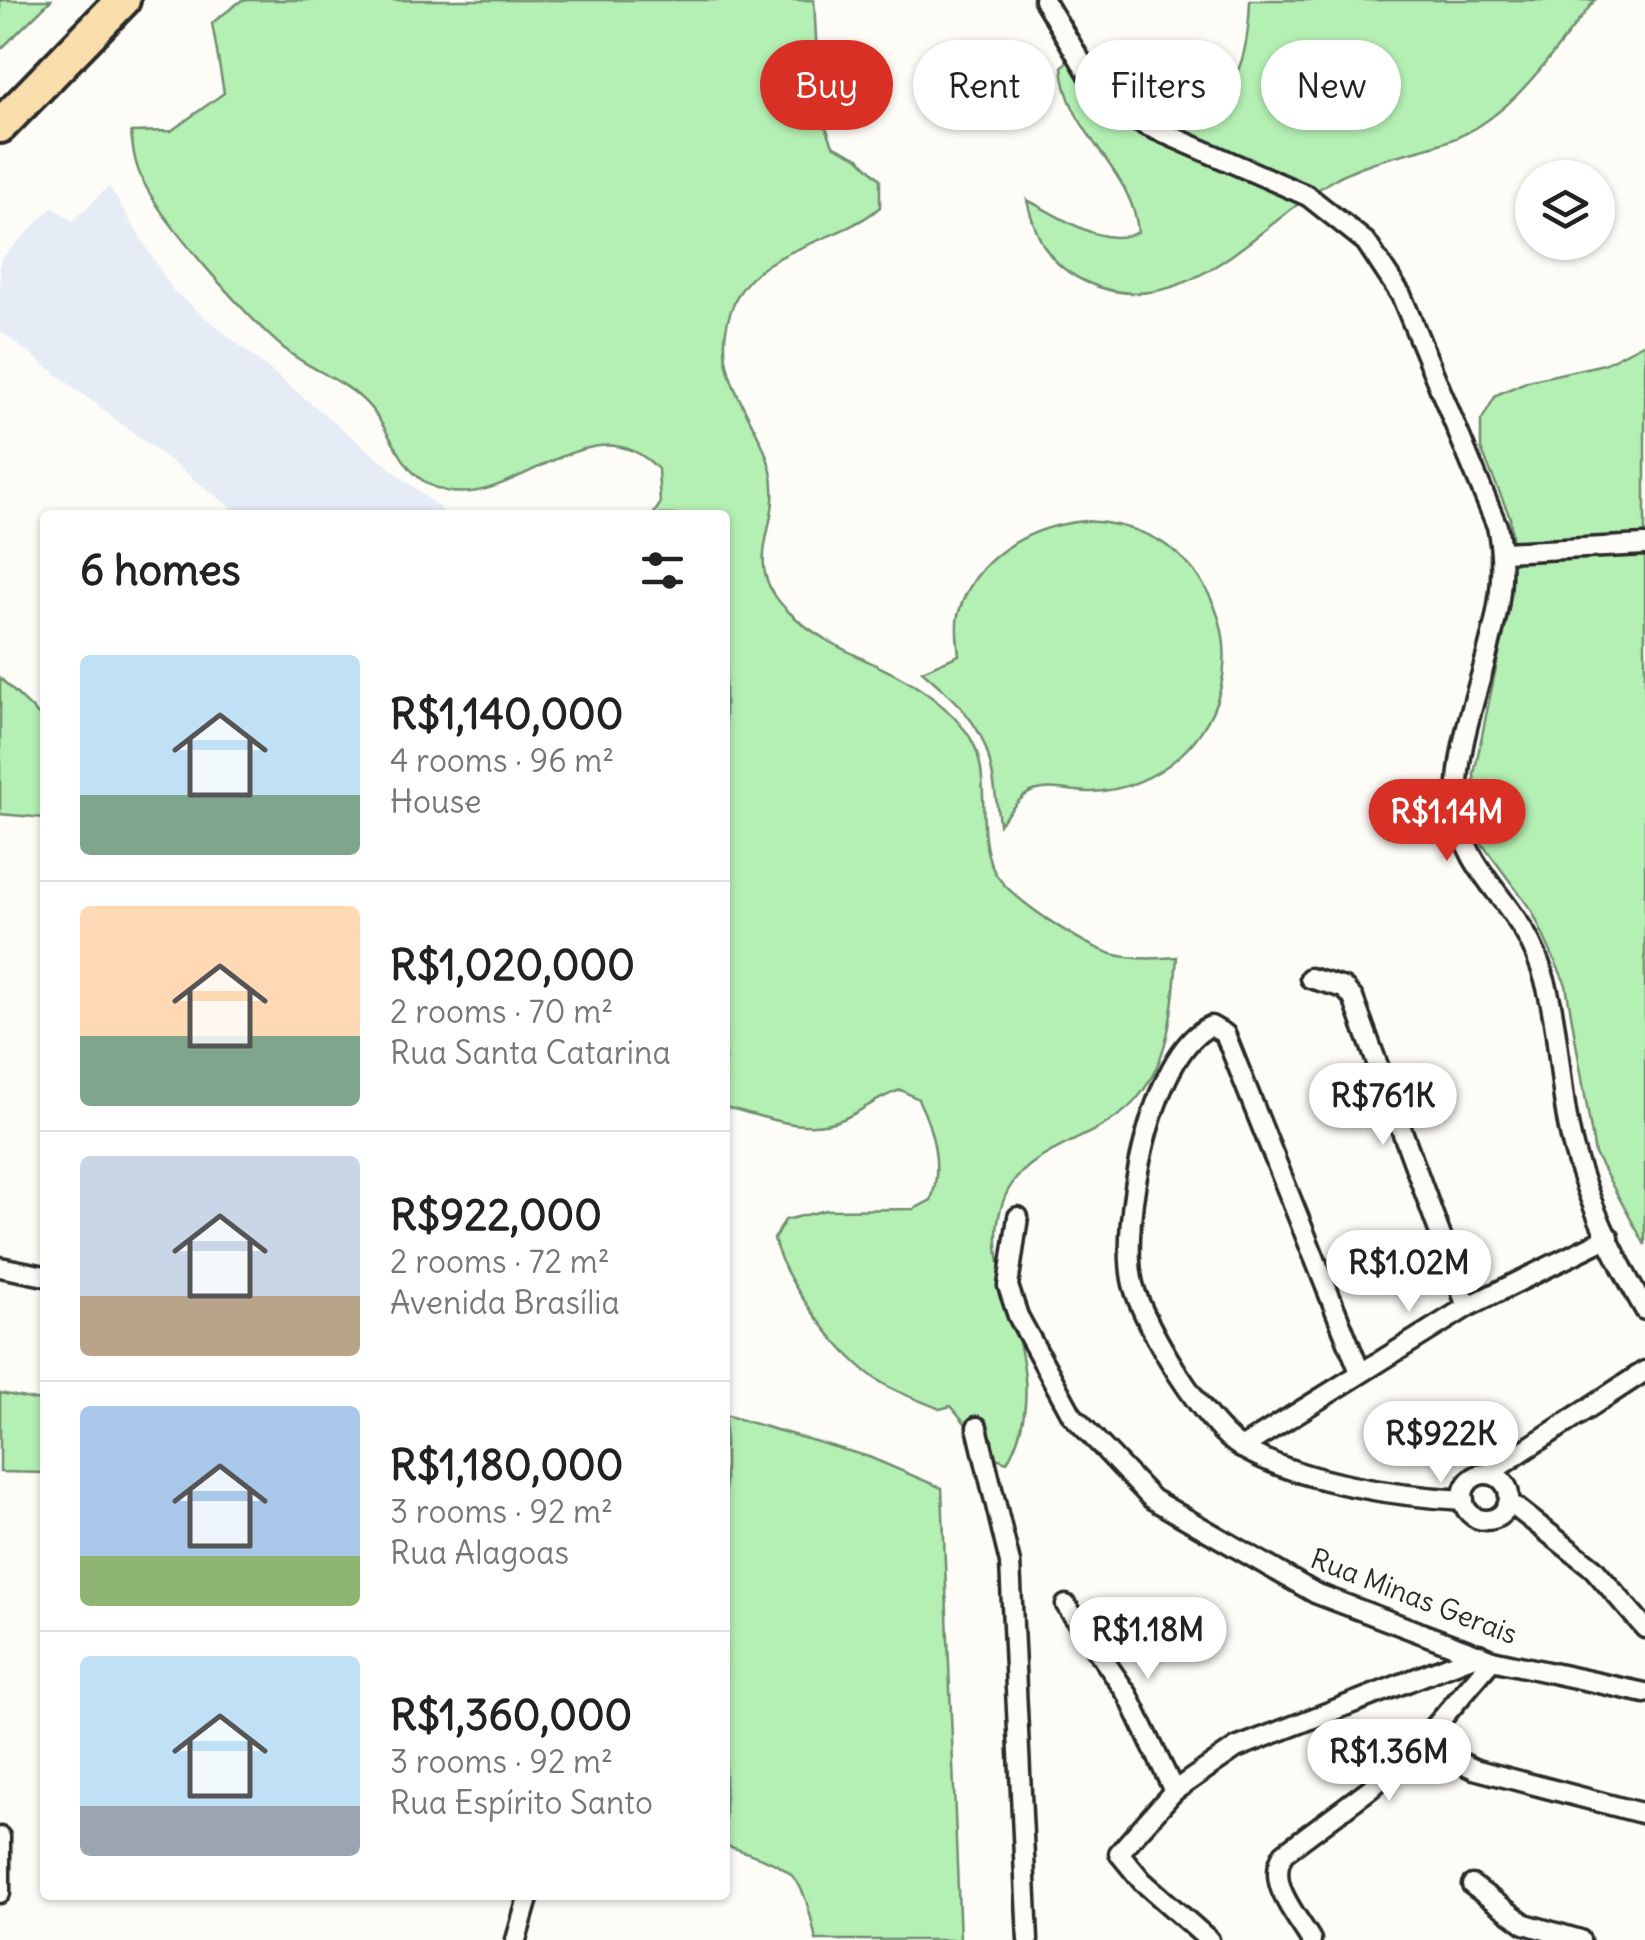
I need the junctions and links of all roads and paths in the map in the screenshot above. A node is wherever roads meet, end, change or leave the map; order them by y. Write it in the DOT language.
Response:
graph roads {
  1 [pos="123,0"];
  2 [pos="1044,0"];
  3 [pos="0,126"];
  4 [pos="1645,545"];
  5 [pos="1503,552"];
  6 [pos="1310,978"];
  7 [pos="1018,1217"];
  8 [pos="1609,1237"];
  9 [pos="0,1267"];
  10 [pos="40,1275"];
  11 [pos="1467,1308"];
  12 [pos="1645,1310"];
  13 [pos="1645,1371"];
  14 [pos="1360,1372"];
  15 [pos="978,1426"];
  16 [pos="1241,1448"];
  17 [pos="1488,1474"];
  18 [pos="1464,1500"];
  19 [pos="1508,1502"];
  20 [pos="1066,1604"];
  21 [pos="1645,1628"];
  22 [pos="1486,1656"];
  23 [pos="1645,1693"];
  24 [pos="1421,1743"];
  25 [pos="1174,1792"];
  26 [pos="1645,1814"];
  27 [pos="0,1837"];
  28 [pos="1472,1885"];
  29 [pos="0,1893"];
  30 [pos="528,1900"];
  31 [pos="516,1940"];
  32 [pos="1028,1940"];
  33 [pos="1209,1940"];
  34 [pos="1311,1940"];
  35 [pos="1580,1940"];
  1 -- 3 [label="highway"];
  2 -- 5 [label="street"];
  4 -- 5 [label="street"];
  5 -- 8 [label="street"];
  6 -- 11 [label="street"];
  7 -- 22 [label="street, Rua Minas Gerais"];
  8 -- 11 [label="street"];
  8 -- 12 [label="street"];
  9 -- 10 [label="street"];
  11 -- 14 [label="street"];
  13 -- 17 [label="street"];
  14 -- 16 [label="street"];
  14 -- 16 [label="street"];
  15 -- 32 [label="street"];
  16 -- 18 [label="street"];
  17 -- 18 [label="street"];
  17 -- 19 [label="street"];
  18 -- 19 [label="street"];
  19 -- 21 [label="street"];
  20 -- 25 [label="street"];
  22 -- 23 [label="street, Rua Minas Gerais"];
  22 -- 24 [label="street"];
  22 -- 25 [label="street"];
  24 -- 26 [label="street"];
  24 -- 34 [label="street"];
  25 -- 33 [label="street"];
  27 -- 29 [label="street"];
  28 -- 35 [label="street"];
  30 -- 31 [label="street"];
}
